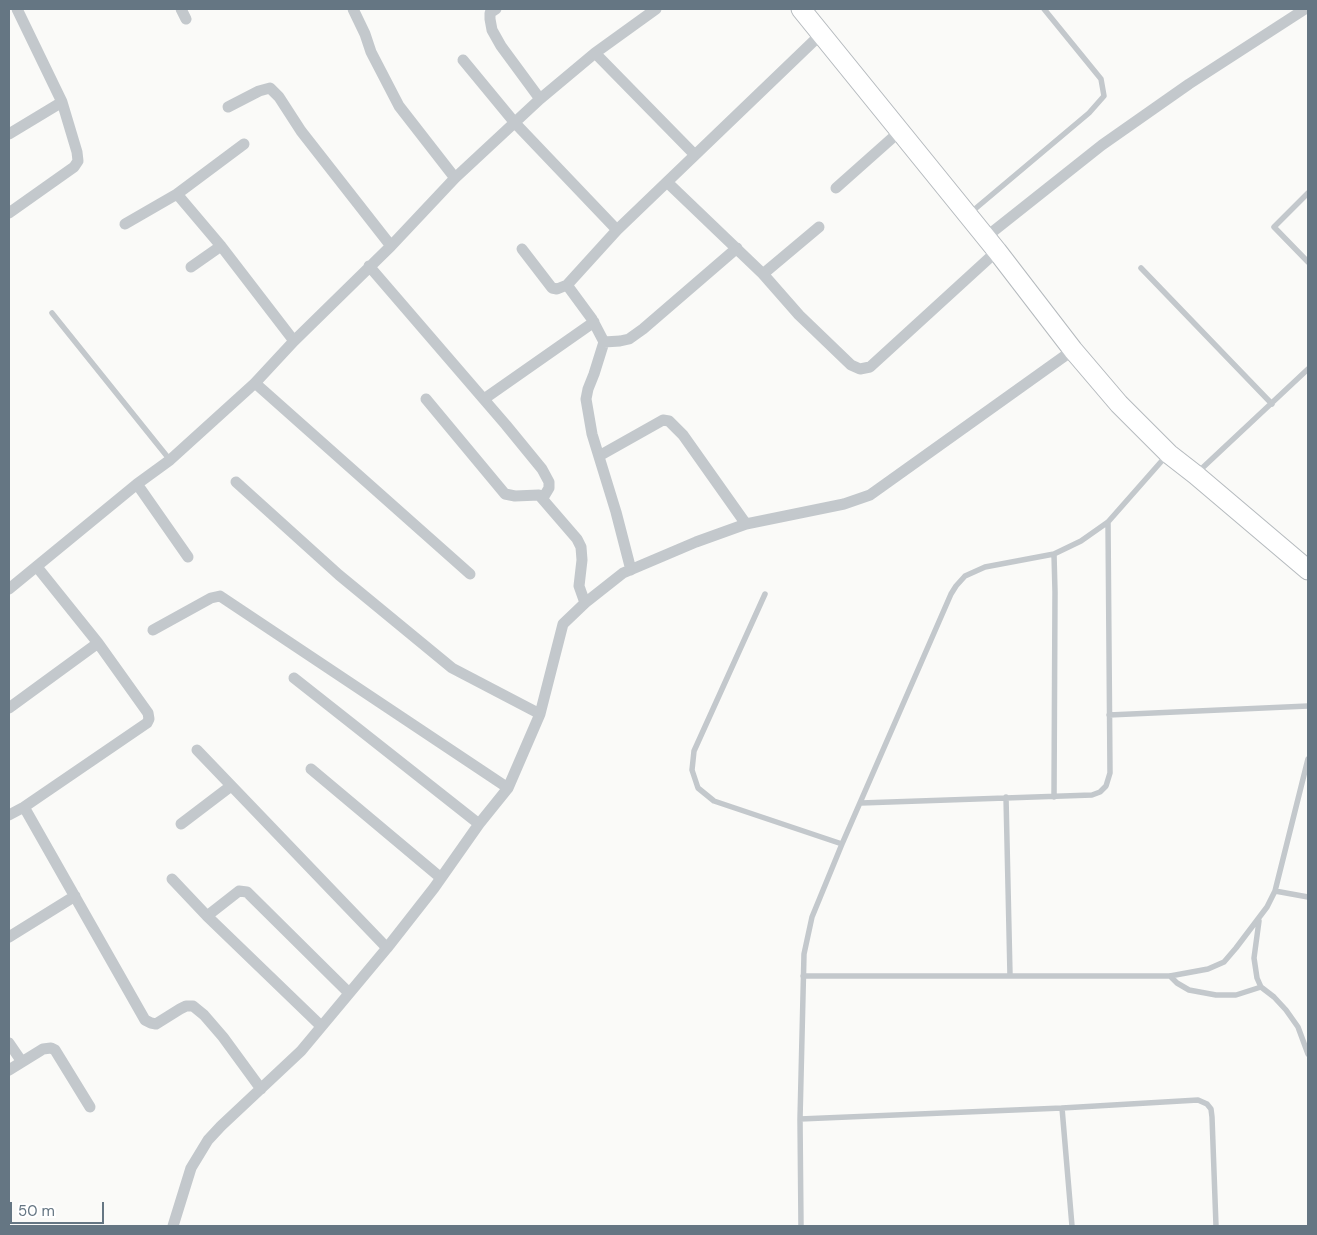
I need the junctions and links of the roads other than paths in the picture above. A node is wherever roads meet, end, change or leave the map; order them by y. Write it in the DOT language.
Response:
graph roads {
  1 [pos="17,9"];
  2 [pos="353,9"];
  3 [pos="496,9"];
  4 [pos="656,9"];
  5 [pos="801,9"];
  6 [pos="1044,9"];
  7 [pos="1305,9"];
  8 [pos="820,35"];
  9 [pos="596,53"];
  10 [pos="463,60"];
  11 [pos="540,99"];
  12 [pos="62,102"];
  13 [pos="228,107"];
  14 [pos="515,123"];
  15 [pos="899,132"];
  16 [pos="9,134"];
  17 [pos="244,144"];
  18 [pos="694,154"];
  19 [pos="455,178"];
  20 [pos="668,183"];
  21 [pos="836,188"];
  22 [pos="1308,193"];
  23 [pos="177,194"];
  24 [pos="9,213"];
  25 [pos="968,215"];
  26 [pos="125,224"];
  27 [pos="819,227"];
  28 [pos="617,230"];
  29 [pos="992,244"];
  30 [pos="221,246"];
  31 [pos="391,246"];
  32 [pos="737,248"];
  33 [pos="522,249"];
  34 [pos="1308,262"];
  35 [pos="370,266"];
  36 [pos="191,267"];
  37 [pos="1142,268"];
  38 [pos="763,274"];
  39 [pos="567,285"];
  40 [pos="52,313"];
  41 [pos="594,322"];
  42 [pos="294,341"];
  43 [pos="604,342"];
  44 [pos="1073,350"];
  45 [pos="1308,370"];
  46 [pos="255,383"];
  47 [pos="426,399"];
  48 [pos="484,399"];
  49 [pos="1272,404"];
  50 [pos="1169,454"];
  51 [pos="599,456"];
  52 [pos="170,460"];
  53 [pos="1196,474"];
  54 [pos="236,482"];
  55 [pos="138,484"];
  56 [pos="543,498"];
  57 [pos="1108,522"];
  58 [pos="746,524"];
  59 [pos="1054,554"];
  60 [pos="188,557"];
  61 [pos="37,567"];
  62 [pos="631,570"];
  63 [pos="1308,570"];
  64 [pos="470,574"];
  65 [pos="10,585"];
  66 [pos="765,594"];
  67 [pos="586,603"];
  68 [pos="153,630"];
  69 [pos="98,643"];
  70 [pos="294,678"];
  71 [pos="1308,706"];
  72 [pos="9,708"];
  73 [pos="540,714"];
  74 [pos="1109,716"];
  75 [pos="197,750"];
  76 [pos="1308,759"];
  77 [pos="311,769"];
  78 [pos="231,786"];
  79 [pos="508,788"];
  80 [pos="1054,796"];
  81 [pos="1006,798"];
  82 [pos="861,803"];
  83 [pos="24,806"];
  84 [pos="9,815"];
  85 [pos="181,824"];
  86 [pos="480,824"];
  87 [pos="842,844"];
  88 [pos="441,878"];
  89 [pos="172,879"];
  90 [pos="1275,891"];
  91 [pos="75,896"];
  92 [pos="1308,897"];
  93 [pos="207,916"];
  94 [pos="1259,918"];
  95 [pos="9,937"];
  96 [pos="387,948"];
  97 [pos="1010,975"];
  98 [pos="804,976"];
  99 [pos="1170,976"];
  100 [pos="1261,987"];
  101 [pos="349,993"];
  102 [pos="322,1026"];
  103 [pos="9,1043"];
  104 [pos="1308,1054"];
  105 [pos="22,1062"];
  106 [pos="9,1070"];
  107 [pos="261,1089"];
  108 [pos="90,1107"];
  109 [pos="1062,1108"];
  110 [pos="800,1119"];
  111 [pos="173,1226"];
  112 [pos="801,1226"];
  113 [pos="1072,1226"];
  114 [pos="1216,1226"];
  1 -- 12 [label="street"];
  2 -- 19 [label="street"];
  3 -- 11 [label="street"];
  4 -- 9 [label="street"];
  5 -- 8 [label="main road"];
  6 -- 25 [label="lane"];
  7 -- 29 [label="street"];
  8 -- 15 [label="main road"];
  8 -- 18 [label="street"];
  9 -- 11 [label="street"];
  9 -- 18 [label="street"];
  10 -- 14 [label="street"];
  11 -- 14 [label="street"];
  12 -- 16 [label="street"];
  12 -- 24 [label="street"];
  13 -- 31 [label="street"];
  14 -- 19 [label="street"];
  14 -- 28 [label="street"];
  15 -- 21 [label="street"];
  15 -- 25 [label="main road"];
  17 -- 23 [label="street"];
  18 -- 20 [label="street"];
  19 -- 31 [label="street"];
  20 -- 28 [label="street"];
  20 -- 32 [label="street"];
  22 -- 34 [label="lane"];
  23 -- 26 [label="street"];
  23 -- 30 [label="street"];
  25 -- 29 [label="main road"];
  27 -- 38 [label="street"];
  28 -- 39 [label="street"];
  29 -- 38 [label="street"];
  29 -- 44 [label="main road"];
  30 -- 36 [label="street"];
  30 -- 42 [label="street"];
  31 -- 35 [label="street"];
  32 -- 38 [label="street"];
  32 -- 43 [label="street"];
  33 -- 39 [label="street"];
  35 -- 42 [label="street"];
  35 -- 48 [label="street"];
  37 -- 49 [label="lane"];
  39 -- 41 [label="street"];
  40 -- 52 [label="lane"];
  41 -- 43 [label="street"];
  41 -- 48 [label="street"];
  42 -- 46 [label="street"];
  43 -- 51 [label="street"];
  44 -- 50 [label="main road"];
  44 -- 58 [label="street"];
  45 -- 49 [label="lane"];
  46 -- 52 [label="street"];
  46 -- 64 [label="street"];
  47 -- 56 [label="street"];
  48 -- 56 [label="street"];
  49 -- 53 [label="lane"];
  50 -- 53 [label="main road"];
  50 -- 57 [label="lane"];
  51 -- 58 [label="street"];
  51 -- 62 [label="street"];
  52 -- 55 [label="street"];
  53 -- 63 [label="main road"];
  54 -- 73 [label="street"];
  55 -- 60 [label="street"];
  55 -- 61 [label="street"];
  56 -- 67 [label="street"];
  57 -- 59 [label="lane"];
  57 -- 74 [label="lane"];
  58 -- 62 [label="street"];
  59 -- 80 [label="lane"];
  59 -- 82 [label="lane"];
  61 -- 65 [label="street"];
  61 -- 69 [label="street"];
  62 -- 67 [label="street"];
  66 -- 87 [label="lane"];
  67 -- 73 [label="street"];
  68 -- 79 [label="street"];
  69 -- 72 [label="street"];
  69 -- 83 [label="street"];
  70 -- 86 [label="street"];
  71 -- 74 [label="lane"];
  73 -- 79 [label="street"];
  74 -- 80 [label="lane"];
  75 -- 78 [label="street"];
  76 -- 90 [label="lane"];
  77 -- 88 [label="street"];
  78 -- 85 [label="street"];
  78 -- 96 [label="street"];
  79 -- 86 [label="street"];
  80 -- 81 [label="lane"];
  81 -- 82 [label="lane"];
  81 -- 97 [label="lane"];
  82 -- 87 [label="lane"];
  83 -- 84 [label="street"];
  83 -- 91 [label="street"];
  86 -- 88 [label="street"];
  87 -- 98 [label="lane"];
  88 -- 96 [label="street"];
  89 -- 93 [label="street"];
  90 -- 92 [label="lane"];
  90 -- 94 [label="lane"];
  91 -- 95 [label="street"];
  91 -- 107 [label="street"];
  93 -- 101 [label="street"];
  93 -- 102 [label="street"];
  94 -- 99 [label="lane"];
  94 -- 100 [label="lane"];
  96 -- 101 [label="street"];
  97 -- 98 [label="lane"];
  97 -- 99 [label="lane"];
  98 -- 110 [label="lane"];
  99 -- 100 [label="lane"];
  100 -- 104 [label="lane"];
  101 -- 102 [label="street"];
  102 -- 107 [label="street"];
  103 -- 105 [label="street"];
  105 -- 106 [label="street"];
  105 -- 108 [label="street"];
  107 -- 111 [label="street"];
  109 -- 110 [label="lane"];
  109 -- 113 [label="lane"];
  109 -- 114 [label="lane"];
  110 -- 112 [label="lane"];
}
